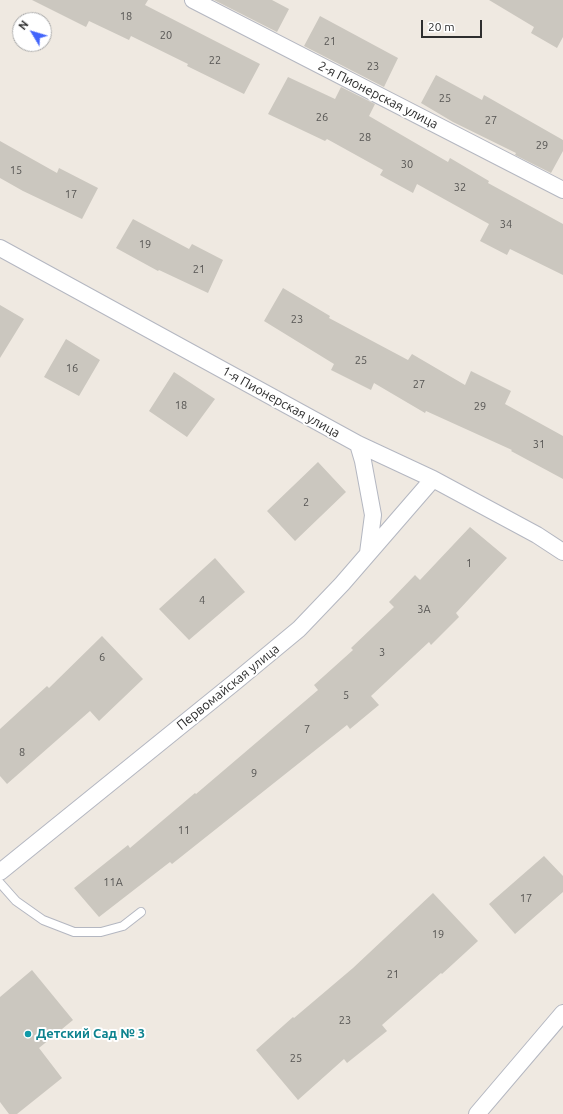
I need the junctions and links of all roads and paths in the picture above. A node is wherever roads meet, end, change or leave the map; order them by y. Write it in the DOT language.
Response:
graph roads {
  1 [pos="193,0"];
  2 [pos="563,190"];
  3 [pos="0,248"];
  4 [pos="358,444"];
  5 [pos="432,479"];
  6 [pos="563,552"];
  7 [pos="368,554"];
  8 [pos="0,872"];
  9 [pos="0,883"];
  10 [pos="141,912"];
  11 [pos="563,1013"];
  12 [pos="477,1114"];
  1 -- 2 [label="street, 2-я Пионерская улица"];
  3 -- 4 [label="street, 1-я Пионерская улица"];
  4 -- 5 [label="street, 1-я Пионерская улица"];
  4 -- 7 [label="street"];
  5 -- 6 [label="street, 1-я Пионерская улица"];
  5 -- 7 [label="street, Первомайская улица"];
  7 -- 8 [label="street, Первомайская улица"];
  9 -- 10 [label="lane"];
  11 -- 12 [label="street"];
}
